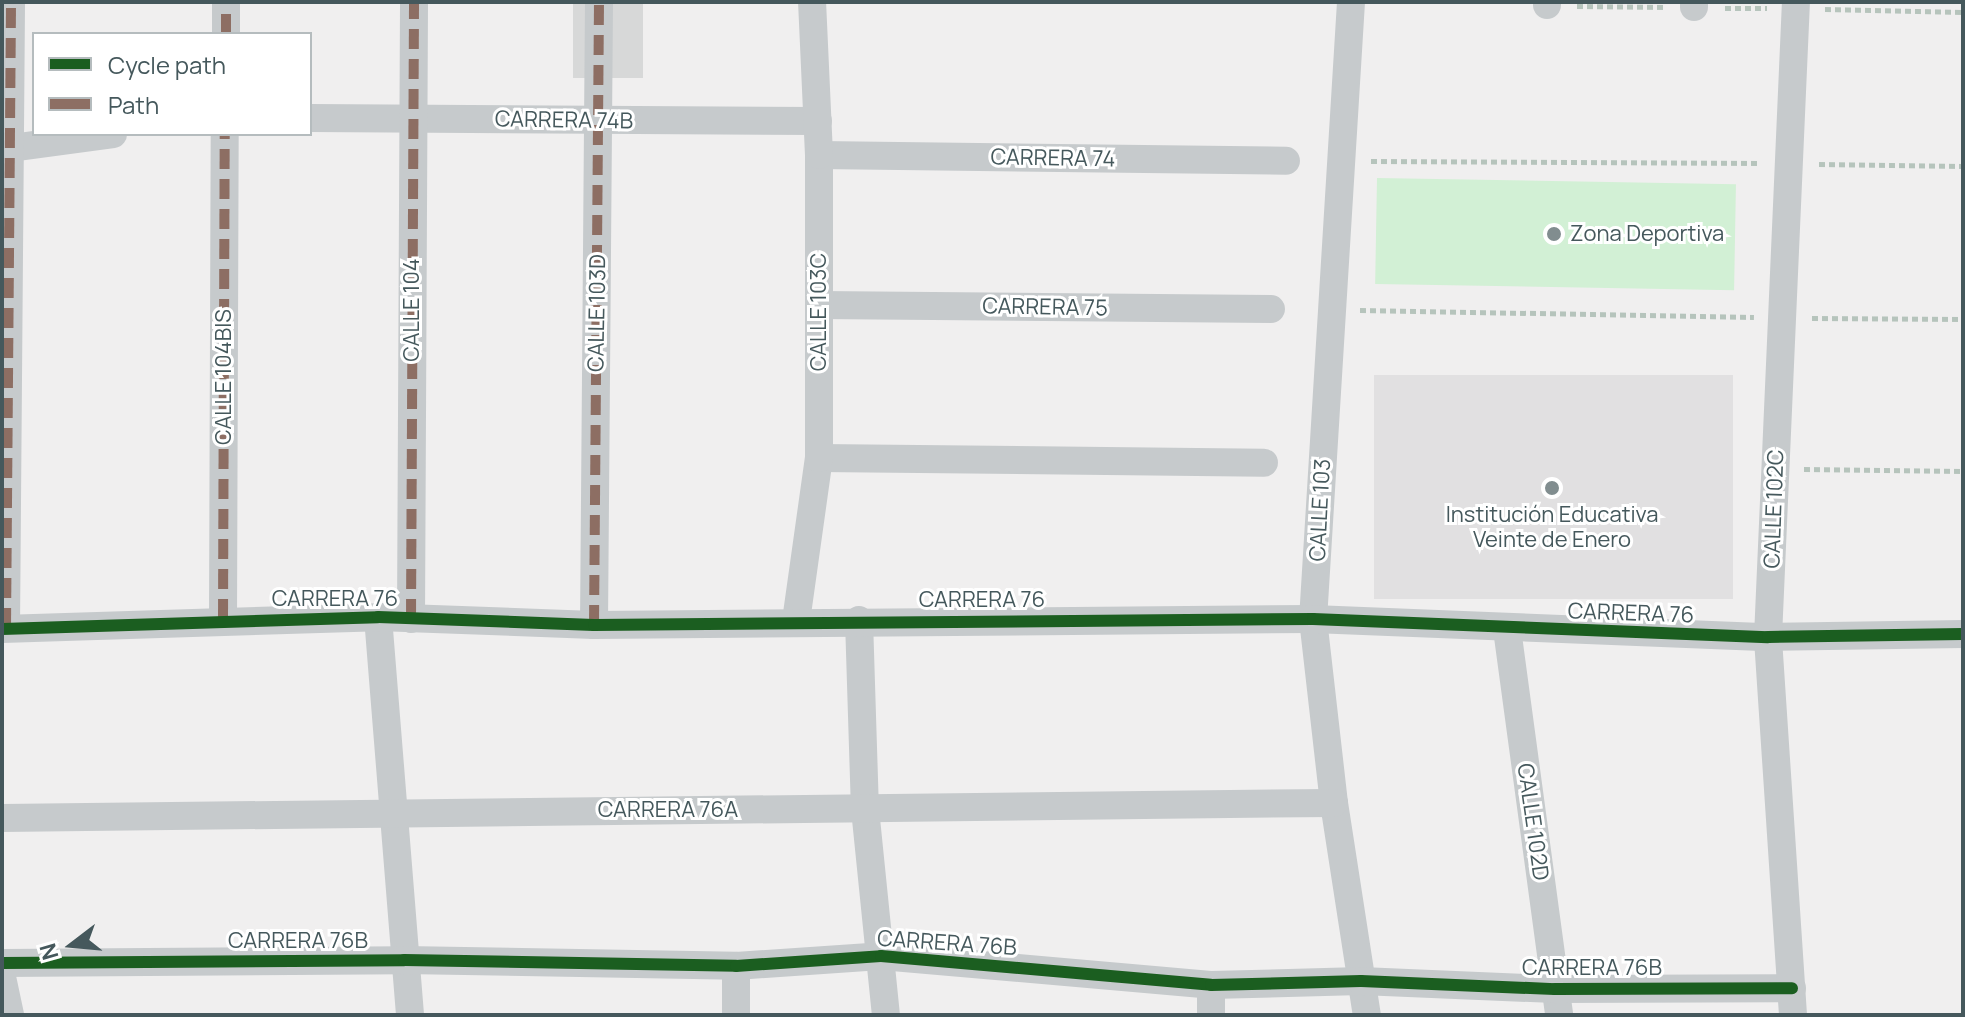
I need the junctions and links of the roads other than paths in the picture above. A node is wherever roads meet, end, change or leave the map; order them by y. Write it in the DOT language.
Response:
graph roads {
  1 [pos="11,2"];
  2 [pos="226,2"];
  3 [pos="414,2"];
  4 [pos="599,2"];
  5 [pos="812,2"];
  6 [pos="1351,2"];
  7 [pos="1796,2"];
  8 [pos="226,32"];
  9 [pos="413,116"];
  10 [pos="312,118"];
  11 [pos="598,121"];
  12 [pos="818,121"];
  13 [pos="98,136"];
  14 [pos="225,136"];
  15 [pos="11,148"];
  16 [pos="819,155"];
  17 [pos="1286,161"];
  18 [pos="819,305"];
  19 [pos="1271,309"];
  20 [pos="819,458"];
  21 [pos="1264,463"];
  22 [pos="378,617"];
  23 [pos="223,619"];
  24 [pos="411,619"];
  25 [pos="1313,619"];
  26 [pos="859,620"];
  27 [pos="796,621"];
  28 [pos="594,625"];
  29 [pos="4,628"];
  30 [pos="1507,629"];
  31 [pos="1963,634"];
  32 [pos="1768,637"];
  33 [pos="1334,803"];
  34 [pos="865,809"];
  35 [pos="394,812"];
  36 [pos="2,818"];
  37 [pos="881,956"];
  38 [pos="404,960"];
  39 [pos="2,963"];
  40 [pos="736,966"];
  41 [pos="2,977"];
  42 [pos="1361,981"];
  43 [pos="1211,985"];
  44 [pos="1792,1001"];
  45 [pos="1557,1002"];
  46 [pos="10,1015"];
  47 [pos="410,1015"];
  48 [pos="736,1015"];
  49 [pos="886,1015"];
  50 [pos="1211,1015"];
  51 [pos="1367,1015"];
  1 -- 15 [label="street"];
  2 -- 8 [label="street"];
  3 -- 9 [label="street, CALLE 104"];
  4 -- 11 [label="street, CALLE 103D"];
  5 -- 12 [label="street, CALLE 103C"];
  6 -- 25 [label="street, CALLE 103"];
  7 -- 32 [label="street, CALLE 102C"];
  9 -- 10 [label="street, CARRERA 74B"];
  9 -- 11 [label="street, CARRERA 74B"];
  9 -- 24 [label="street, CALLE 104"];
  11 -- 12 [label="street, CARRERA 74B"];
  11 -- 28 [label="street, CALLE 103D"];
  12 -- 16 [label="street, CALLE 103C"];
  13 -- 15 [label="street"];
  14 -- 23 [label="street, CALLE 104BIS"];
  15 -- 29 [label="street"];
  16 -- 17 [label="street, CARRERA 74"];
  16 -- 18 [label="street, CALLE 103C"];
  18 -- 19 [label="street, CARRERA 75"];
  18 -- 20 [label="street, CALLE 103C"];
  20 -- 21 [label="street"];
  20 -- 27 [label="street, CALLE 103C"];
  22 -- 23 [label="street, CARRERA 76"];
  22 -- 24 [label="street, CARRERA 76"];
  22 -- 35 [label="street"];
  23 -- 29 [label="street, CARRERA 76"];
  24 -- 28 [label="street, CARRERA 76"];
  25 -- 26 [label="street, CARRERA 76"];
  25 -- 30 [label="street, CARRERA 76"];
  25 -- 33 [label="street, CALLE 103"];
  26 -- 27 [label="street, CARRERA 76"];
  26 -- 34 [label="street"];
  27 -- 28 [label="street, CARRERA 76"];
  30 -- 32 [label="street, CARRERA 76"];
  30 -- 45 [label="street, CALLE 102D"];
  31 -- 32 [label="street, CARRERA 76"];
  32 -- 44 [label="street, CALLE 102C"];
  33 -- 34 [label="street, CARRERA 76A"];
  33 -- 42 [label="street, CALLE 103"];
  34 -- 35 [label="street, CARRERA 76A"];
  34 -- 37 [label="street"];
  35 -- 36 [label="street, CARRERA 76A"];
  35 -- 38 [label="street"];
  37 -- 40 [label="street, CARRERA 76B"];
  37 -- 43 [label="street, CARRERA 76B"];
  37 -- 49 [label="street"];
  38 -- 39 [label="street, CARRERA 76B"];
  38 -- 40 [label="street, CARRERA 76B"];
  38 -- 47 [label="street"];
  40 -- 48 [label="street"];
  41 -- 46 [label="street"];
  42 -- 43 [label="street, CARRERA 76B"];
  42 -- 45 [label="street, CARRERA 76B"];
  42 -- 51 [label="street, CALLE 103"];
  43 -- 50 [label="street"];
  44 -- 45 [label="street, CARRERA 76B"];
}
